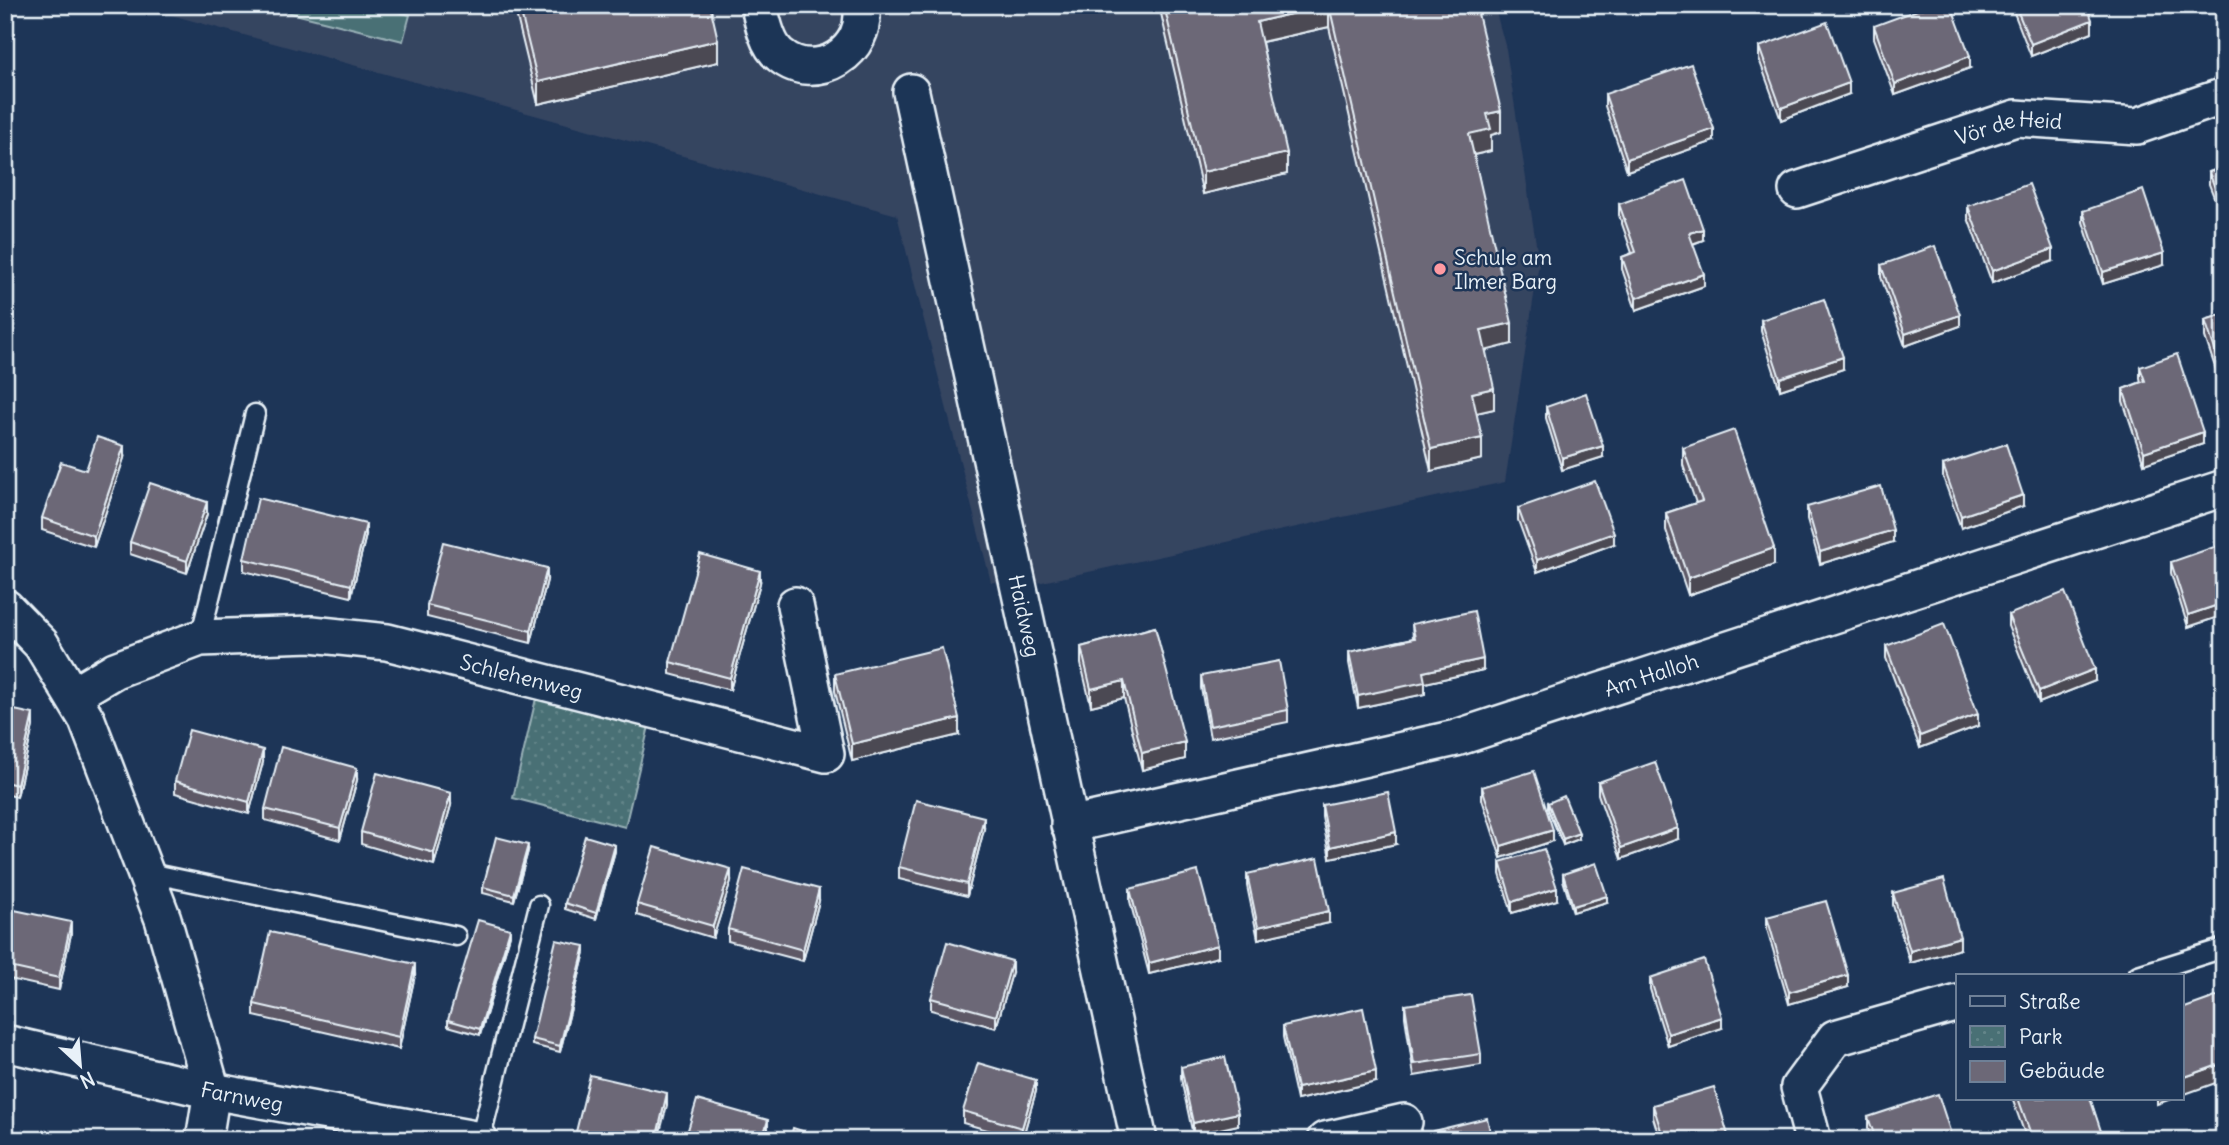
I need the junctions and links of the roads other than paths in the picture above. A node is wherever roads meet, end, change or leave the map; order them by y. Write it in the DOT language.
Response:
graph roads {
  1 [pos="759,5"];
  2 [pos="860,5"];
  3 [pos="911,92"];
  4 [pos="2224,96"];
  5 [pos="1797,190"];
  6 [pos="255,414"];
  7 [pos="2224,488"];
  8 [pos="795,605"];
  9 [pos="5,607"];
  10 [pos="200,638"];
  11 [pos="73,695"];
  12 [pos="1069,825"];
  13 [pos="143,872"];
  14 [pos="539,905"];
  15 [pos="456,936"];
  16 [pos="2224,948"];
  17 [pos="2141,974"];
  18 [pos="1956,1004"];
  19 [pos="5,1043"];
  20 [pos="212,1091"];
  21 [pos="1404,1122"];
  22 [pos="204,1140"];
  23 [pos="480,1140"];
  24 [pos="1139,1140"];
  25 [pos="1325,1140"];
  26 [pos="1813,1140"];
  1 -- 2 [label="street"];
  3 -- 12 [label="street, Haidweg"];
  4 -- 5 [label="street, Vör de Heid"];
  6 -- 10 [label="lane"];
  7 -- 12 [label="street, Am Halloh"];
  8 -- 10 [label="street, Schlehenweg"];
  9 -- 11 [label="street"];
  10 -- 11 [label="street, Schlehenweg"];
  11 -- 13 [label="street"];
  12 -- 24 [label="street, Haidweg"];
  13 -- 15 [label="lane"];
  13 -- 20 [label="street"];
  14 -- 23 [label="lane"];
  16 -- 17 [label="lane"];
  18 -- 26 [label="street"];
  19 -- 20 [label="street, Farnweg"];
  20 -- 22 [label="street"];
  20 -- 23 [label="street, Farnweg"];
  21 -- 25 [label="street"];
}
